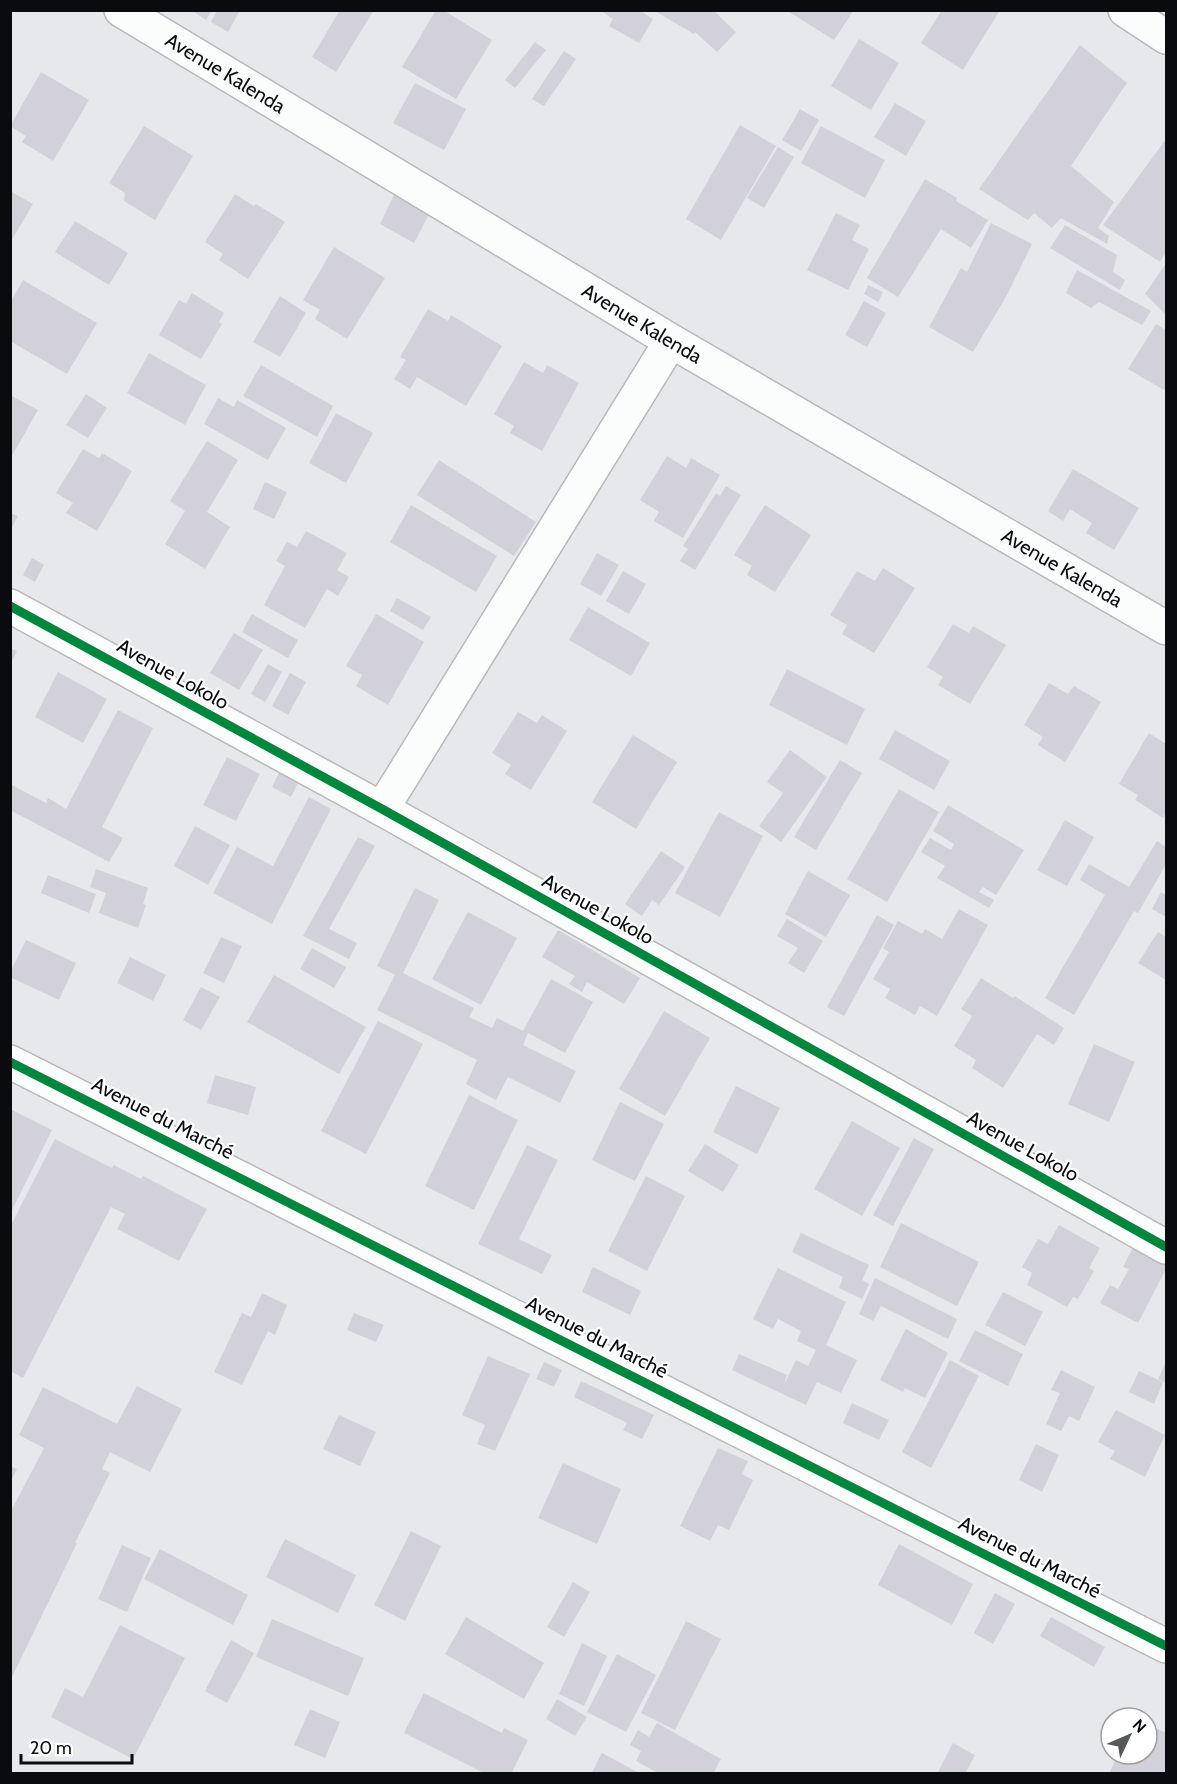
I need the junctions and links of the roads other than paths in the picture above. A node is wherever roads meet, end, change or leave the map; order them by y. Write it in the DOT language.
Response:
graph roads {
  1 [pos="121,10"];
  2 [pos="1125,10"];
  3 [pos="1167,37"];
  4 [pos="671,341"];
  5 [pos="10,606"];
  6 [pos="1167,628"];
  7 [pos="382,809"];
  8 [pos="10,1062"];
  9 [pos="1167,1247"];
  10 [pos="1167,1646"];
  1 -- 4 [label="street, Avenue Kalenda"];
  2 -- 3 [label="street"];
  4 -- 6 [label="street, Avenue Kalenda"];
  4 -- 7 [label="street"];
  5 -- 7 [label="street, Avenue Lokolo"];
  7 -- 9 [label="street, Avenue Lokolo"];
  8 -- 10 [label="street, Avenue du Marché"];
}
